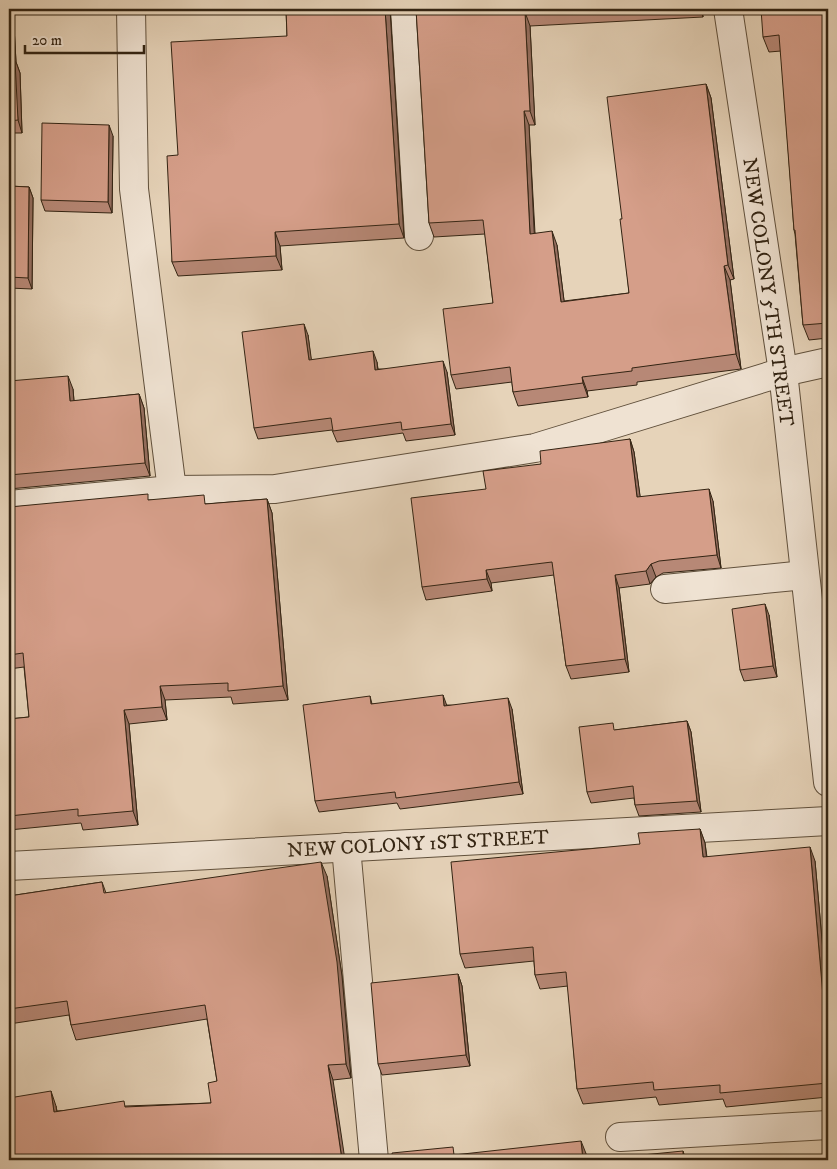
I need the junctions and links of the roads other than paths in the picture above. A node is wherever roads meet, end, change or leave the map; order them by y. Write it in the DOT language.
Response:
graph roads {
  1 [pos="131,9"];
  2 [pos="405,9"];
  3 [pos="728,9"];
  4 [pos="419,236"];
  5 [pos="828,362"];
  6 [pos="783,372"];
  7 [pos="172,490"];
  8 [pos="9,506"];
  9 [pos="805,575"];
  10 [pos="665,590"];
  11 [pos="828,782"];
  12 [pos="828,821"];
  13 [pos="346,847"];
  14 [pos="9,866"];
  15 [pos="828,1125"];
  16 [pos="620,1137"];
  17 [pos="374,1160"];
  1 -- 7 [label="street"];
  2 -- 4 [label="street"];
  3 -- 6 [label="street, NEW COLONY 5TH STREET"];
  5 -- 6 [label="street"];
  6 -- 7 [label="street"];
  6 -- 9 [label="street, NEW COLONY 5TH STREET"];
  7 -- 8 [label="street"];
  9 -- 10 [label="street"];
  9 -- 11 [label="street, NEW COLONY 5TH STREET"];
  12 -- 13 [label="street, NEW COLONY 1ST STREET"];
  13 -- 14 [label="street, NEW COLONY 1ST STREET"];
  13 -- 17 [label="street"];
  15 -- 16 [label="street"];
}
